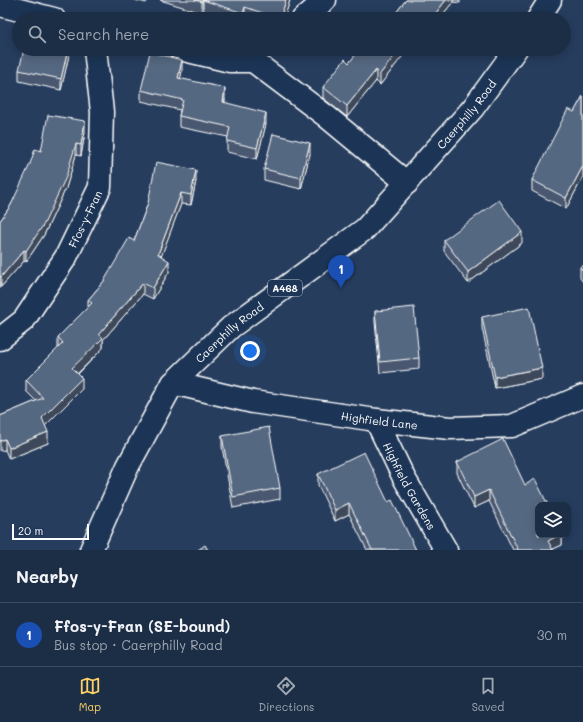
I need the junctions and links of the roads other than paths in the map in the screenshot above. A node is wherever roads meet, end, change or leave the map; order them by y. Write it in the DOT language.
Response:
graph roads {
  1 [pos="326,0"];
  2 [pos="550,0"];
  3 [pos="0,5"];
  4 [pos="27,12"];
  5 [pos="311,12"];
  6 [pos="542,12"];
  7 [pos="96,56"];
  8 [pos="207,56"];
  9 [pos="256,56"];
  10 [pos="261,56"];
  11 [pos="511,56"];
  12 [pos="407,183"];
  13 [pos="0,339"];
  14 [pos="173,383"];
  15 [pos="583,396"];
  16 [pos="376,420"];
  17 [pos="91,550"];
  18 [pos="446,550"];
  1 -- 5 [label="street"];
  2 -- 6 [label="street"];
  3 -- 4 [label="street"];
  7 -- 13 [label="street, Ffos-y-Fran"];
  8 -- 9 [label="street"];
  10 -- 12 [label="street"];
  11 -- 12 [label="street, Caerphilly Road / A468"];
  12 -- 14 [label="street, Caerphilly Road / A468"];
  14 -- 16 [label="street, Highfield Lane"];
  14 -- 17 [label="street, Caerphilly Road / A468"];
  15 -- 16 [label="street, Highfield Lane"];
  16 -- 18 [label="street, Highfield Gardens"];
}
